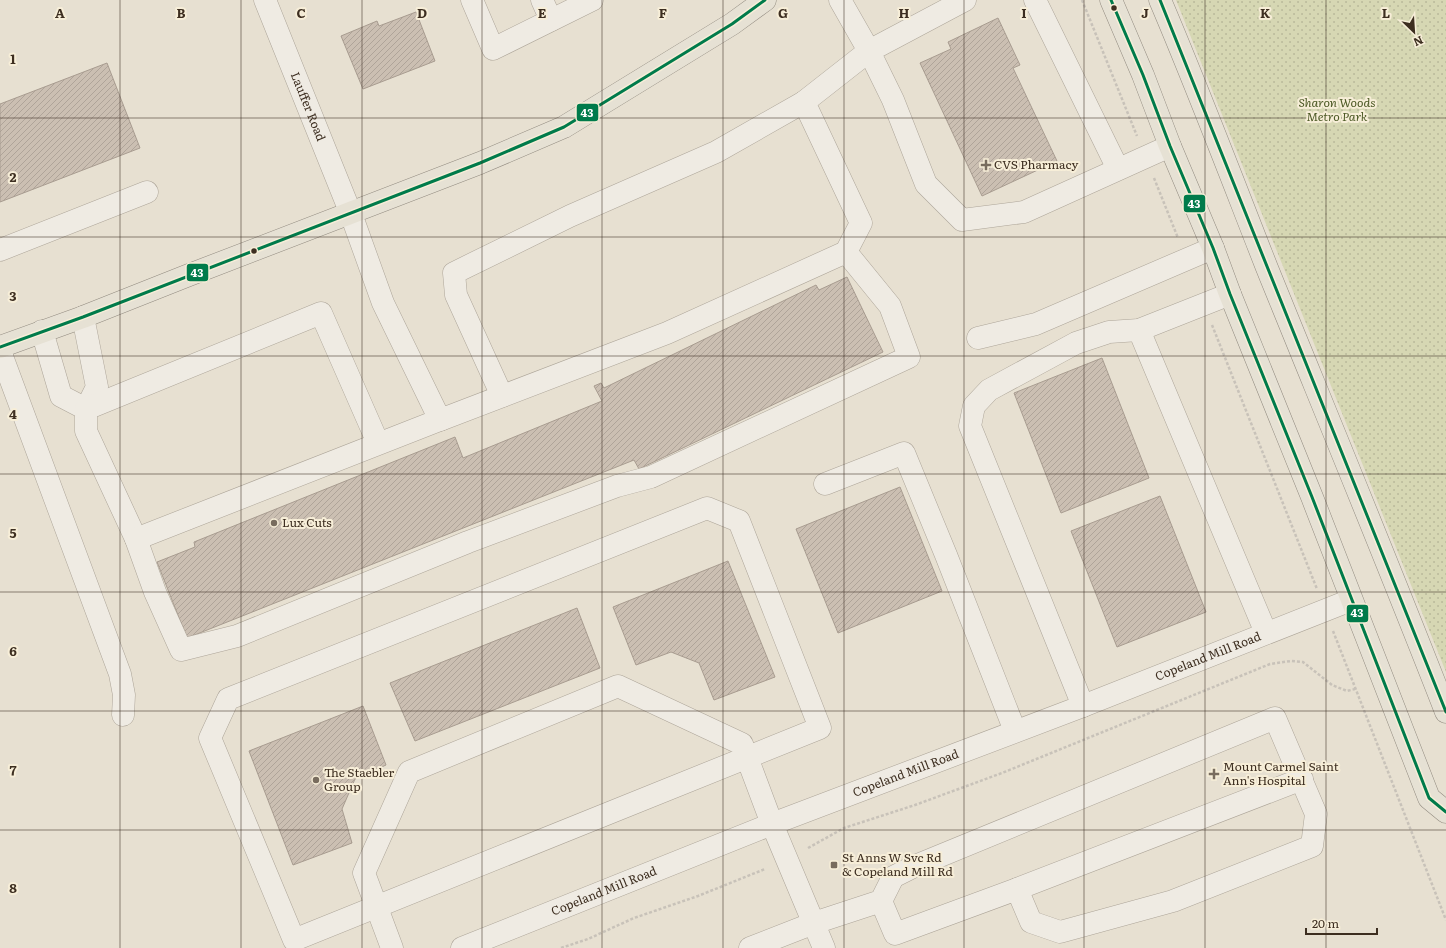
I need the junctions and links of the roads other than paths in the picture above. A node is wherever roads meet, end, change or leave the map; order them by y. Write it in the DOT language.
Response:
graph roads {
  1 [pos="265,0"];
  2 [pos="472,0"];
  3 [pos="542,0"];
  4 [pos="592,0"];
  5 [pos="766,0"];
  6 [pos="840,0"];
  7 [pos="965,0"];
  8 [pos="1035,0"];
  9 [pos="1111,0"];
  10 [pos="1160,0"];
  11 [pos="551,20"];
  12 [pos="869,51"];
  13 [pos="804,102"];
  14 [pos="1170,146"];
  15 [pos="1118,169"];
  16 [pos="147,192"];
  17 [pos="351,214"];
  18 [pos="1213,248"];
  19 [pos="0,250"];
  20 [pos="846,252"];
  21 [pos="1230,294"];
  22 [pos="83,318"];
  23 [pos="1139,330"];
  24 [pos="42,331"];
  25 [pos="978,338"];
  26 [pos="0,347"];
  27 [pos="0,351"];
  28 [pos="502,396"];
  29 [pos="86,409"];
  30 [pos="442,419"];
  31 [pos="378,444"];
  32 [pos="825,484"];
  33 [pos="136,539"];
  34 [pos="1351,600"];
  35 [pos="1266,633"];
  36 [pos="1083,706"];
  37 [pos="1446,712"];
  38 [pos="123,715"];
  39 [pos="1015,731"];
  40 [pos="747,757"];
  41 [pos="1302,779"];
  42 [pos="1446,812"];
  43 [pos="772,824"];
  44 [pos="1017,889"];
  45 [pos="881,901"];
  46 [pos="377,906"];
  47 [pos="814,923"];
  48 [pos="392,948"];
  49 [pos="462,948"];
  50 [pos="750,948"];
  51 [pos="824,948"];
  1 -- 17 [label="street, Lauffer Road"];
  2 -- 11 [label="street"];
  3 -- 11 [label="street"];
  4 -- 11 [label="street"];
  5 -- 17 [label="main road"];
  6 -- 12 [label="street"];
  7 -- 12 [label="street"];
  8 -- 15 [label="street"];
  9 -- 14 [label="main road"];
  10 -- 37 [label="main road"];
  12 -- 13 [label="street"];
  12 -- 15 [label="street"];
  13 -- 20 [label="street"];
  13 -- 28 [label="street"];
  14 -- 15 [label="street"];
  14 -- 18 [label="main road"];
  16 -- 19 [label="street"];
  17 -- 22 [label="main road"];
  17 -- 30 [label="street, Lauffer Road"];
  18 -- 21 [label="main road"];
  18 -- 25 [label="street"];
  20 -- 28 [label="street"];
  20 -- 33 [label="street"];
  21 -- 23 [label="street"];
  21 -- 34 [label="main road"];
  22 -- 24 [label="main road"];
  22 -- 29 [label="street"];
  23 -- 35 [label="street"];
  23 -- 36 [label="street"];
  24 -- 26 [label="main road"];
  24 -- 29 [label="street"];
  27 -- 38 [label="street"];
  28 -- 30 [label="street"];
  29 -- 31 [label="street"];
  29 -- 33 [label="street"];
  30 -- 31 [label="street"];
  31 -- 33 [label="street"];
  32 -- 39 [label="street"];
  34 -- 35 [label="street, Copeland Mill Road"];
  34 -- 42 [label="main road"];
  35 -- 36 [label="street, Copeland Mill Road"];
  36 -- 39 [label="street, Copeland Mill Road"];
  39 -- 43 [label="street, Copeland Mill Road"];
  40 -- 43 [label="street"];
  40 -- 46 [label="street"];
  40 -- 46 [label="street"];
  40 -- 46 [label="street"];
  41 -- 44 [label="street"];
  41 -- 44 [label="street"];
  41 -- 45 [label="street"];
  43 -- 47 [label="street"];
  43 -- 49 [label="street, Copeland Mill Road"];
  44 -- 45 [label="street"];
  45 -- 47 [label="street"];
  46 -- 48 [label="street"];
  47 -- 50 [label="street"];
  47 -- 51 [label="street"];
}
